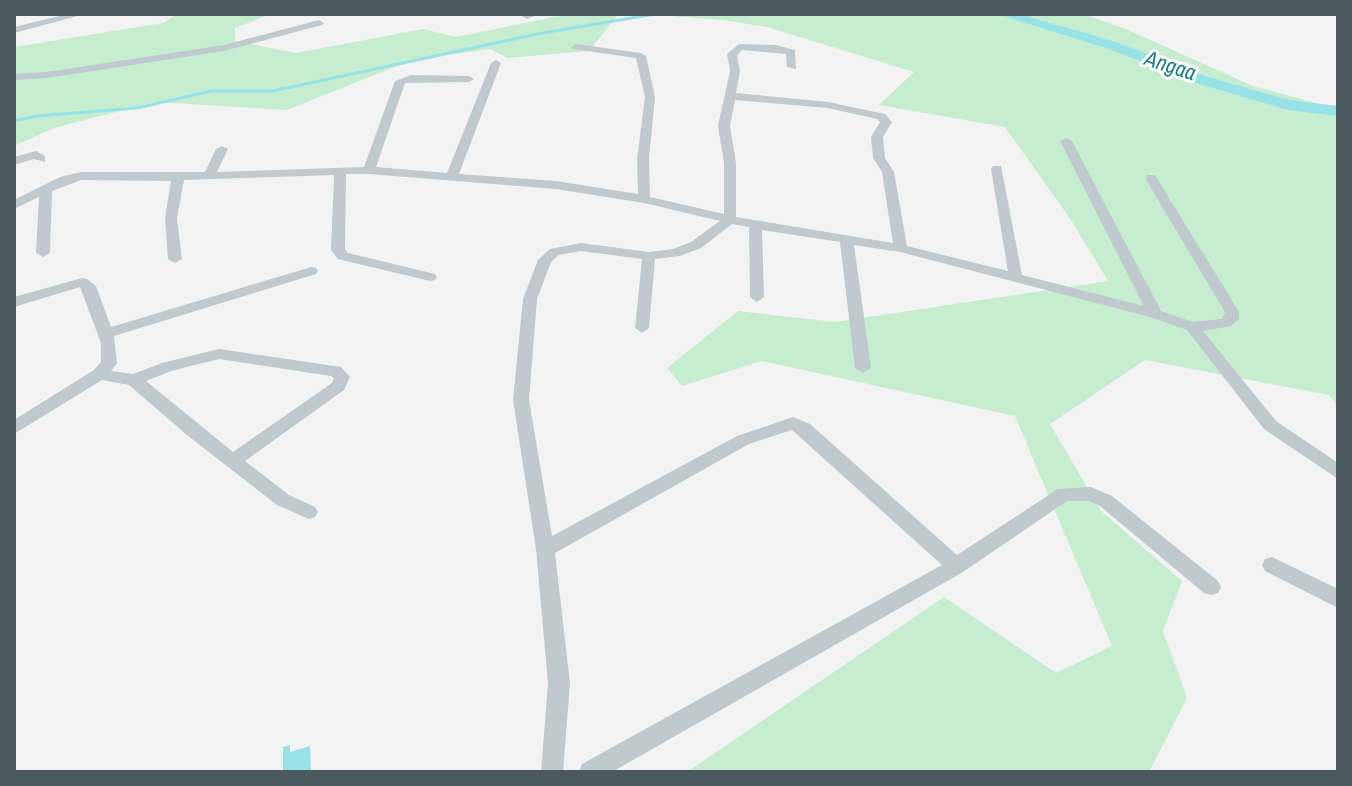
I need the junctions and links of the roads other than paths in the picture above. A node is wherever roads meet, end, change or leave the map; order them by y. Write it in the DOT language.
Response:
graph roads {
  1 [pos="80,14"];
  2 [pos="319,23"];
  3 [pos="14,30"];
  4 [pos="576,47"];
  5 [pos="496,63"];
  6 [pos="792,67"];
  7 [pos="14,77"];
  8 [pos="469,79"];
  9 [pos="730,96"];
  10 [pos="1066,141"];
  11 [pos="222,149"];
  12 [pos="41,159"];
  13 [pos="14,161"];
  14 [pos="997,169"];
  15 [pos="369,170"];
  16 [pos="340,172"];
  17 [pos="209,176"];
  18 [pos="452,176"];
  19 [pos="178,177"];
  20 [pos="1151,178"];
  21 [pos="46,188"];
  22 [pos="644,199"];
  23 [pos="14,205"];
  24 [pos="730,219"];
  25 [pos="755,225"];
  26 [pos="846,238"];
  27 [pos="901,248"];
  28 [pos="43,253"];
  29 [pos="649,256"];
  30 [pos="175,259"];
  31 [pos="311,271"];
  32 [pos="430,277"];
  33 [pos="1016,278"];
  34 [pos="757,297"];
  35 [pos="14,302"];
  36 [pos="1155,314"];
  37 [pos="1192,327"];
  38 [pos="642,328"];
  39 [pos="106,333"];
  40 [pos="863,368"];
  41 [pos="100,374"];
  42 [pos="134,380"];
  43 [pos="14,428"];
  44 [pos="233,461"];
  45 [pos="1338,472"];
  46 [pos="309,512"];
  47 [pos="545,549"];
  48 [pos="1272,565"];
  49 [pos="956,566"];
  50 [pos="1211,587"];
  51 [pos="1338,599"];
  52 [pos="552,772"];
  53 [pos="590,772"];
  1 -- 3 [label="street"];
  2 -- 7 [label="street"];
  4 -- 22 [label="street"];
  5 -- 18 [label="street"];
  6 -- 9 [label="street"];
  8 -- 15 [label="street"];
  9 -- 24 [label="street"];
  9 -- 27 [label="street"];
  10 -- 36 [label="street"];
  11 -- 17 [label="street"];
  12 -- 13 [label="street"];
  14 -- 33 [label="street"];
  15 -- 16 [label="street"];
  15 -- 18 [label="street"];
  16 -- 17 [label="street"];
  16 -- 32 [label="street"];
  17 -- 19 [label="street"];
  18 -- 22 [label="street"];
  19 -- 21 [label="street"];
  19 -- 30 [label="street"];
  20 -- 37 [label="street"];
  21 -- 23 [label="street"];
  21 -- 28 [label="street"];
  22 -- 24 [label="street"];
  24 -- 25 [label="street"];
  24 -- 29 [label="street"];
  25 -- 26 [label="street"];
  25 -- 34 [label="street"];
  26 -- 27 [label="street"];
  26 -- 40 [label="street"];
  27 -- 33 [label="street"];
  29 -- 38 [label="street"];
  29 -- 47 [label="street"];
  31 -- 39 [label="street"];
  33 -- 36 [label="street"];
  35 -- 39 [label="street"];
  36 -- 37 [label="street"];
  37 -- 45 [label="street"];
  39 -- 41 [label="street"];
  41 -- 42 [label="street"];
  41 -- 43 [label="street"];
  42 -- 44 [label="street"];
  42 -- 44 [label="street"];
  44 -- 46 [label="street"];
  47 -- 49 [label="street"];
  47 -- 52 [label="street"];
  48 -- 51 [label="street"];
  49 -- 50 [label="street"];
  49 -- 53 [label="street"];
}
